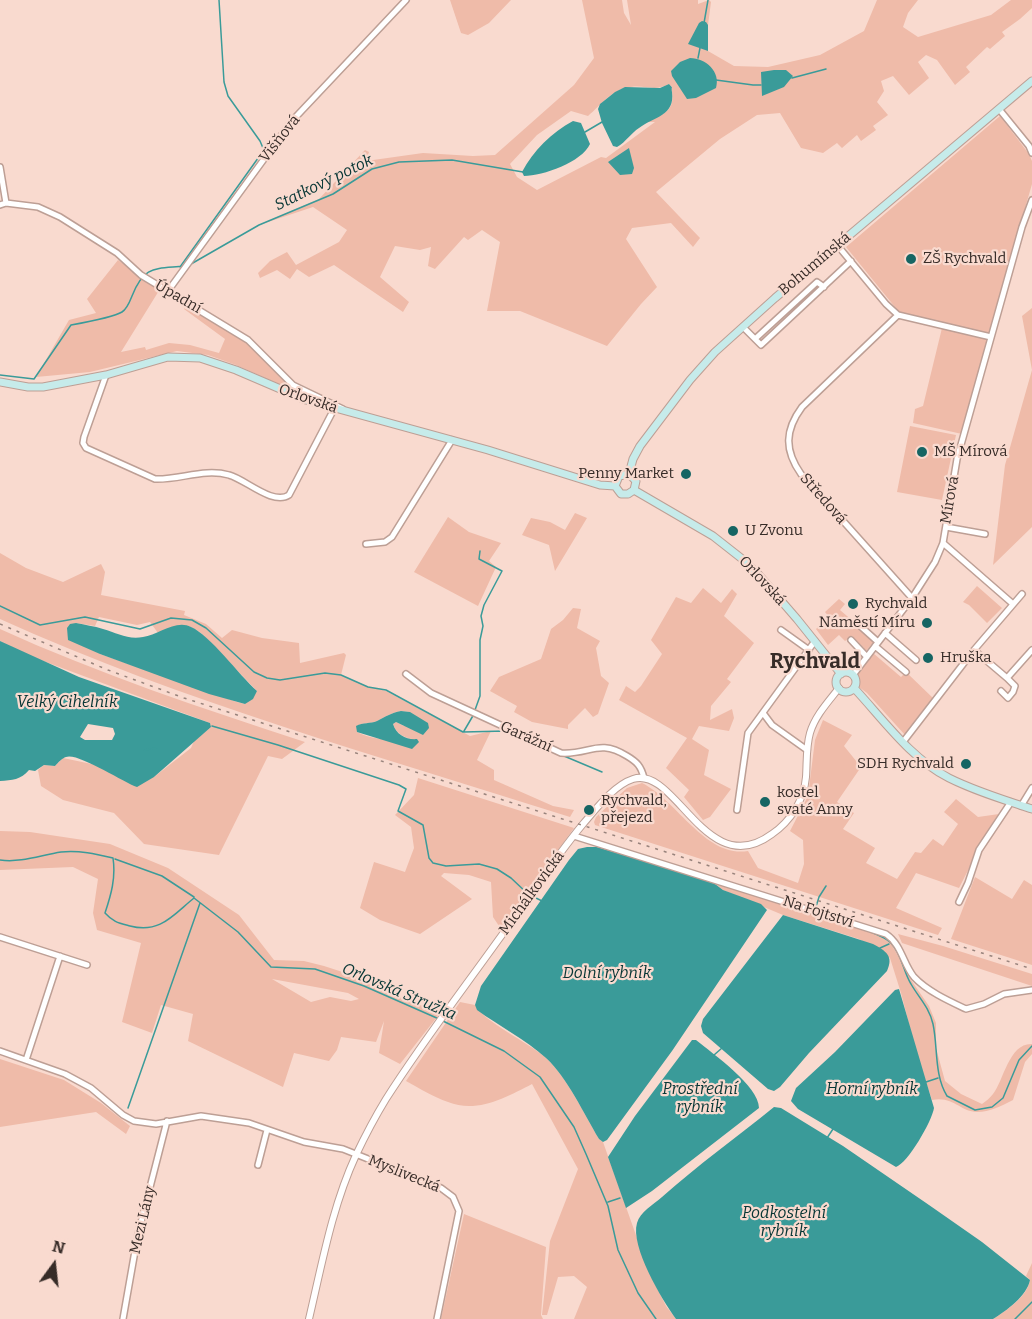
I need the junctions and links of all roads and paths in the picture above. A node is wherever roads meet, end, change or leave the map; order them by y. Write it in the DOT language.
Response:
graph roads {
  1 [pos="405,0"];
  2 [pos="1032,81"];
  3 [pos="999,109"];
  4 [pos="1032,153"];
  5 [pos="0,167"];
  6 [pos="1032,200"];
  7 [pos="3,204"];
  8 [pos="838,246"];
  9 [pos="851,261"];
  10 [pos="168,291"];
  11 [pos="898,315"];
  12 [pos="743,327"];
  13 [pos="992,337"];
  14 [pos="105,375"];
  15 [pos="0,382"];
  16 [pos="334,409"];
  17 [pos="346,412"];
  18 [pos="452,440"];
  19 [pos="628,474"];
  20 [pos="615,486"];
  21 [pos="634,490"];
  22 [pos="946,527"];
  23 [pos="985,534"];
  24 [pos="943,543"];
  25 [pos="366,544"];
  26 [pos="1022,594"];
  27 [pos="912,598"];
  28 [pos="1013,604"];
  29 [pos="858,624"];
  30 [pos="781,630"];
  31 [pos="885,633"];
  32 [pos="851,640"];
  33 [pos="815,641"];
  34 [pos="877,644"];
  35 [pos="809,650"];
  36 [pos="974,650"];
  37 [pos="1032,650"];
  38 [pos="867,657"];
  39 [pos="916,660"];
  40 [pos="906,672"];
  41 [pos="406,674"];
  42 [pos="841,674"];
  43 [pos="853,675"];
  44 [pos="1007,678"];
  45 [pos="839,688"];
  46 [pos="854,688"];
  47 [pos="1001,691"];
  48 [pos="1008,698"];
  49 [pos="1015,704"];
  50 [pos="763,713"];
  51 [pos="903,742"];
  52 [pos="807,750"];
  53 [pos="644,778"];
  54 [pos="1032,788"];
  55 [pos="1011,802"];
  56 [pos="1021,806"];
  57 [pos="1032,809"];
  58 [pos="737,810"];
  59 [pos="574,836"];
  60 [pos="959,902"];
  61 [pos="0,937"];
  62 [pos="60,956"];
  63 [pos="87,965"];
  64 [pos="1032,990"];
  65 [pos="0,1051"];
  66 [pos="26,1060"];
  67 [pos="167,1121"];
  68 [pos="267,1130"];
  69 [pos="356,1155"];
  70 [pos="258,1165"];
  71 [pos="123,1319"];
  72 [pos="309,1319"];
  73 [pos="437,1319"];
  1 -- 10 [label="street, Višňová"];
  2 -- 3 [label="main road, Bohumínská"];
  3 -- 4 [label="street"];
  3 -- 8 [label="main road, Bohumínská"];
  5 -- 7 [label="street"];
  6 -- 13 [label="street, Mírová"];
  7 -- 10 [label="street, Úpadní"];
  8 -- 9 [label="street"];
  8 -- 12 [label="main road, Bohumínská"];
  9 -- 11 [label="street"];
  9 -- 12 [label="street"];
  10 -- 17 [label="street, Úpadní"];
  11 -- 13 [label="street"];
  11 -- 27 [label="street, Středová"];
  12 -- 19 [label="main road, Bohumínská"];
  13 -- 22 [label="street, Mírová"];
  14 -- 15 [label="main road, Orlovská"];
  14 -- 16 [label="main road, Orlovská"];
  14 -- 16 [label="street"];
  16 -- 17 [label="main road, Orlovská"];
  17 -- 18 [label="main road, Orlovská"];
  18 -- 20 [label="main road, Orlovská"];
  18 -- 25 [label="street"];
  19 -- 20 [label="main road"];
  19 -- 21 [label="main road"];
  20 -- 21 [label="main road"];
  21 -- 33 [label="main road, Orlovská"];
  22 -- 23 [label="street"];
  22 -- 24 [label="street, Mírová"];
  24 -- 27 [label="street, Mírová"];
  24 -- 28 [label="street"];
  26 -- 28 [label="street"];
  27 -- 31 [label="street, Mírová"];
  28 -- 36 [label="street"];
  29 -- 34 [label="street"];
  30 -- 35 [label="street"];
  31 -- 34 [label="street, Mírová"];
  31 -- 39 [label="street"];
  32 -- 38 [label="street"];
  33 -- 35 [label="street"];
  33 -- 42 [label="main road, Orlovská"];
  34 -- 38 [label="street, Mírová"];
  34 -- 40 [label="street"];
  35 -- 50 [label="street"];
  36 -- 44 [label="street"];
  36 -- 51 [label="street"];
  37 -- 44 [label="street"];
  38 -- 43 [label="street, Mírová"];
  41 -- 53 [label="street, Garážní"];
  42 -- 43 [label="main road"];
  42 -- 45 [label="main road"];
  43 -- 46 [label="main road"];
  44 -- 48 [label="street"];
  45 -- 46 [label="main road"];
  45 -- 52 [label="street"];
  46 -- 51 [label="main road"];
  47 -- 48 [label="street"];
  48 -- 49 [label="street"];
  50 -- 52 [label="street"];
  50 -- 58 [label="street"];
  51 -- 55 [label="main road"];
  52 -- 53 [label="street"];
  53 -- 59 [label="street, Michálkovická"];
  54 -- 56 [label="street"];
  55 -- 56 [label="main road"];
  55 -- 60 [label="street"];
  56 -- 57 [label="main road"];
  59 -- 64 [label="street, Na Fojtství"];
  59 -- 69 [label="street, Michálkovická"];
  61 -- 62 [label="street"];
  62 -- 63 [label="street"];
  62 -- 66 [label="street"];
  65 -- 66 [label="street, Myslivecká"];
  66 -- 67 [label="street, Myslivecká"];
  67 -- 68 [label="street, Myslivecká"];
  67 -- 71 [label="street, Mezi Lány"];
  68 -- 69 [label="street, Myslivecká"];
  68 -- 70 [label="street"];
  69 -- 72 [label="street, Michálkovická"];
  69 -- 73 [label="street, Myslivecká"];
}
